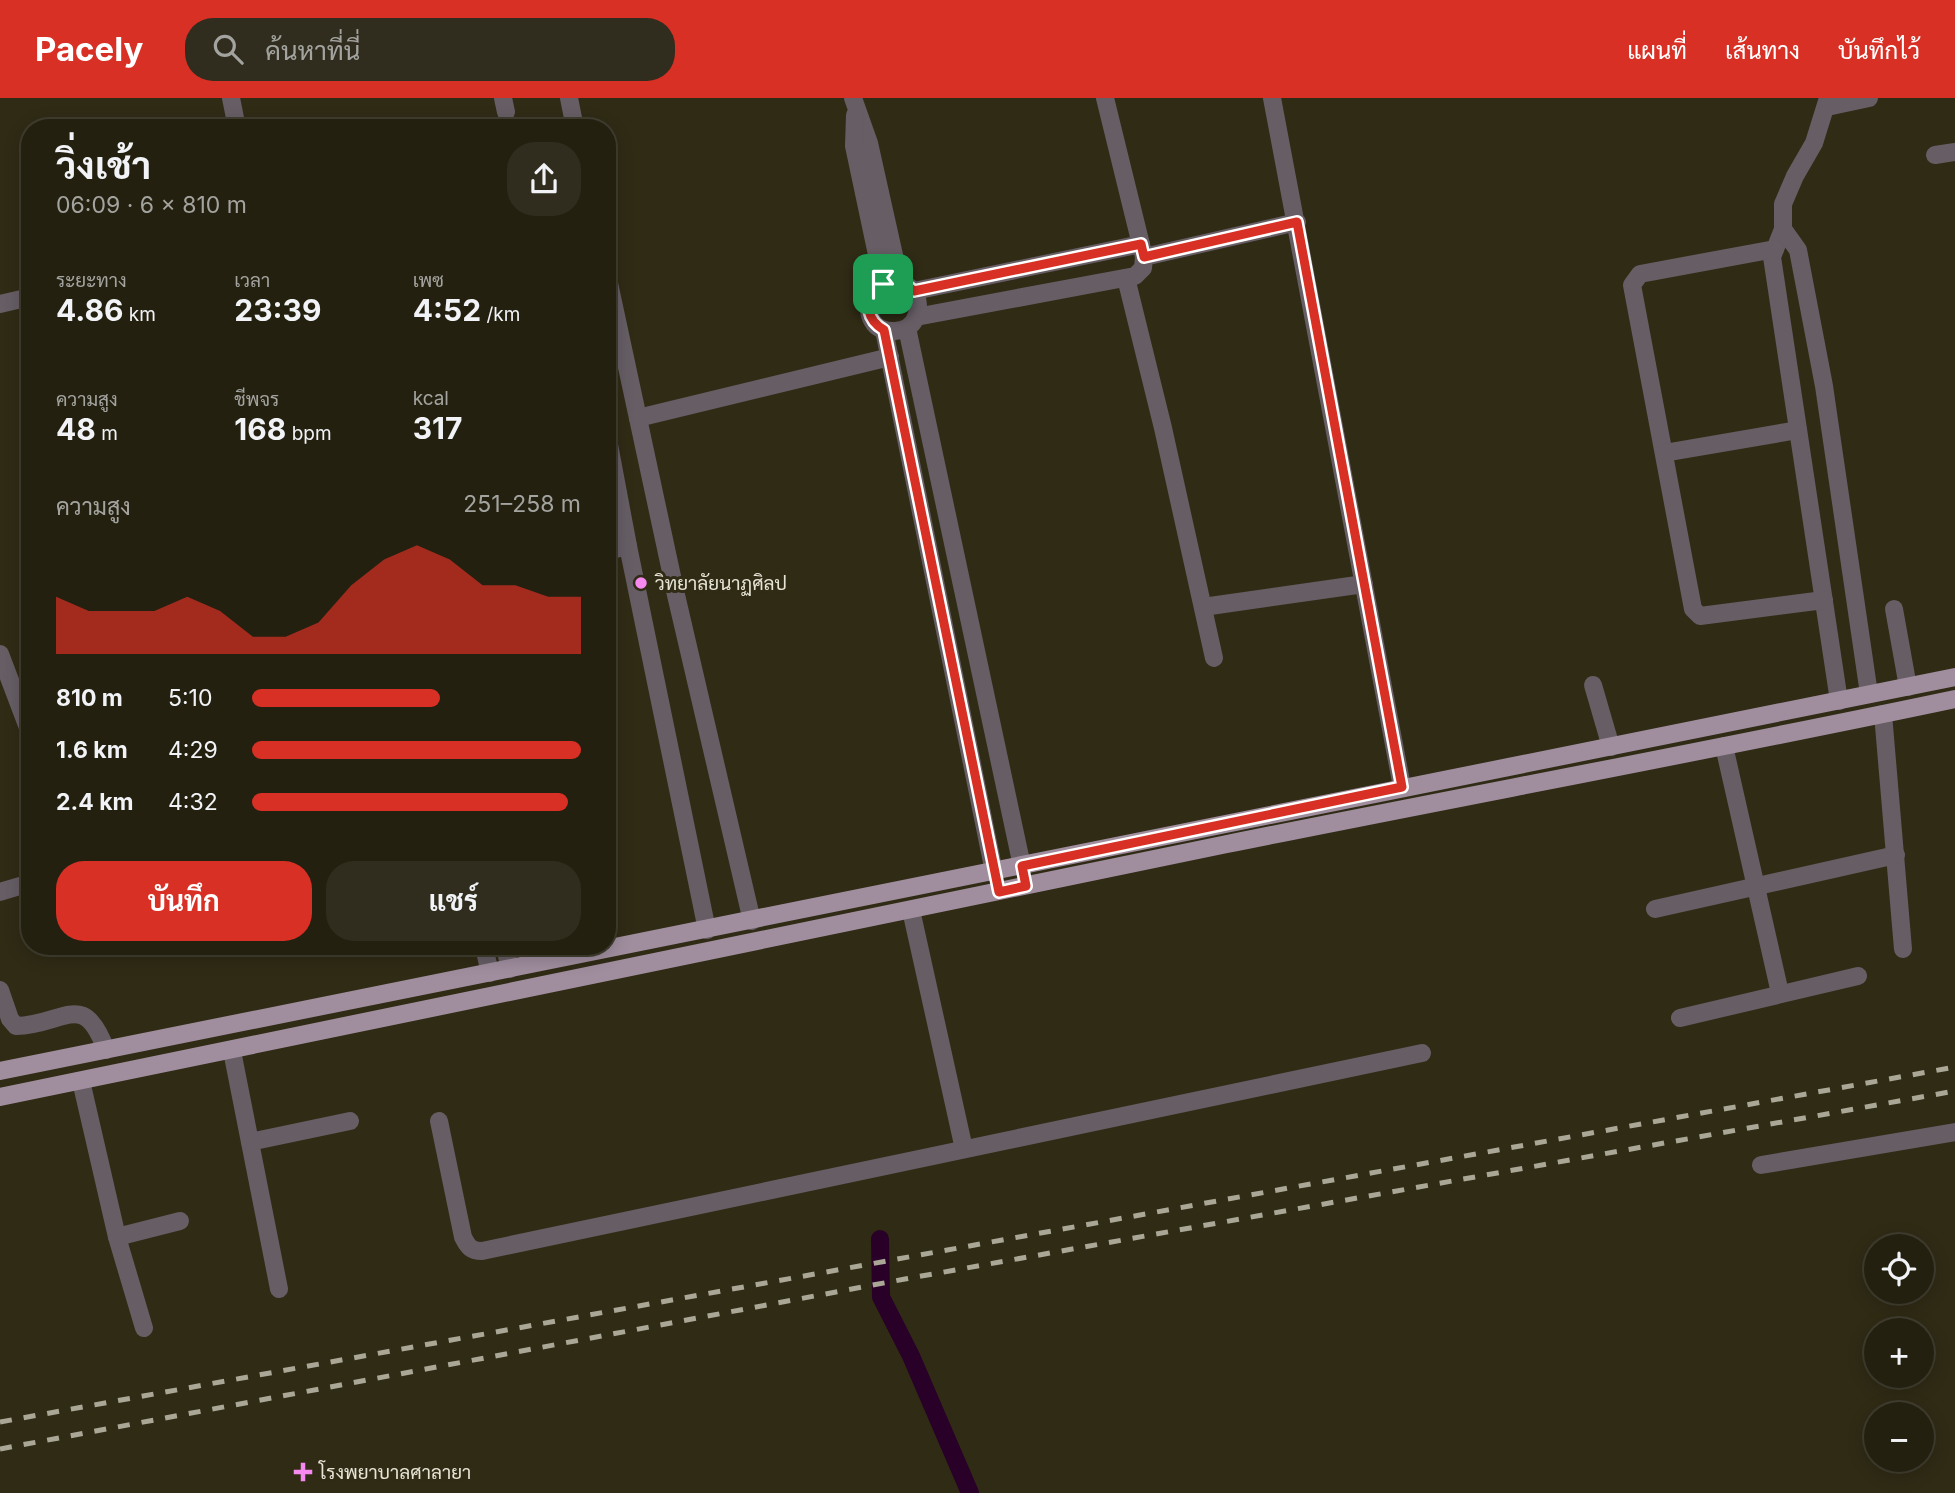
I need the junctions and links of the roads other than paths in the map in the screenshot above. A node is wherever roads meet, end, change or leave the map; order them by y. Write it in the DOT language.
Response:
graph roads {
  1 [pos="231,98"];
  2 [pos="569,98"];
  3 [pos="1105,98"];
  4 [pos="1272,98"];
  5 [pos="1869,98"];
  6 [pos="1828,102"];
  7 [pos="854,103"];
  8 [pos="235,119"];
  9 [pos="573,119"];
  10 [pos="1955,152"];
  11 [pos="1935,155"];
  12 [pos="1297,222"];
  13 [pos="1783,229"];
  14 [pos="1775,249"];
  15 [pos="1143,251"];
  16 [pos="1131,277"];
  17 [pos="899,285"];
  18 [pos="21,299"];
  19 [pos="0,304"];
  20 [pos="616,316"];
  21 [pos="912,322"];
  22 [pos="884,330"];
  23 [pos="890,357"];
  24 [pos="638,418"];
  25 [pos="1798,430"];
  26 [pos="1664,453"];
  27 [pos="616,482"];
  28 [pos="628,546"];
  29 [pos="616,549"];
  30 [pos="1364,584"];
  31 [pos="1824,600"];
  32 [pos="1203,607"];
  33 [pos="1894,609"];
  34 [pos="0,654"];
  35 [pos="1214,658"];
  36 [pos="1955,677"];
  37 [pos="1594,685"];
  38 [pos="1908,687"];
  39 [pos="1869,694"];
  40 [pos="1955,699"];
  41 [pos="1839,701"];
  42 [pos="21,709"];
  43 [pos="1883,715"];
  44 [pos="1724,746"];
  45 [pos="1611,747"];
  46 [pos="1402,787"];
  47 [pos="1896,855"];
  48 [pos="1022,866"];
  49 [pos="994,872"];
  50 [pos="21,886"];
  51 [pos="1026,886"];
  52 [pos="1756,887"];
  53 [pos="0,892"];
  54 [pos="999,892"];
  55 [pos="1655,909"];
  56 [pos="911,910"];
  57 [pos="752,921"];
  58 [pos="708,930"];
  59 [pos="616,948"];
  60 [pos="1903,949"];
  61 [pos="485,955"];
  62 [pos="507,955"];
  63 [pos="581,955"];
  64 [pos="510,969"];
  65 [pos="486,974"];
  66 [pos="1858,976"];
  67 [pos="0,990"];
  68 [pos="1780,993"];
  69 [pos="487,996"];
  70 [pos="1680,1018"];
  71 [pos="106,1050"];
  72 [pos="232,1051"];
  73 [pos="1422,1054"];
  74 [pos="0,1071"];
  75 [pos="81,1081"];
  76 [pos="0,1097"];
  77 [pos="350,1121"];
  78 [pos="439,1121"];
  79 [pos="1955,1133"];
  80 [pos="250,1142"];
  81 [pos="964,1149"];
  82 [pos="1762,1165"];
  83 [pos="180,1222"];
  84 [pos="117,1237"];
  85 [pos="279,1289"];
  86 [pos="144,1328"];
  1 -- 8 [label="street"];
  2 -- 9 [label="street"];
  3 -- 15 [label="street"];
  4 -- 12 [label="street"];
  5 -- 6 [label="street"];
  6 -- 13 [label="street"];
  7 -- 17 [label="street"];
  10 -- 11 [label="street"];
  12 -- 15 [label="street"];
  12 -- 30 [label="street"];
  13 -- 14 [label="street"];
  13 -- 39 [label="street"];
  14 -- 25 [label="street"];
  14 -- 26 [label="street"];
  15 -- 16 [label="street"];
  15 -- 17 [label="street"];
  16 -- 21 [label="street"];
  16 -- 32 [label="street"];
  17 -- 21 [label="street"];
  17 -- 22 [label="street"];
  18 -- 19 [label="street"];
  20 -- 24 [label="street"];
  21 -- 22 [label="street"];
  21 -- 48 [label="street"];
  22 -- 23 [label="street"];
  23 -- 24 [label="street"];
  23 -- 49 [label="street"];
  24 -- 57 [label="street"];
  25 -- 26 [label="street"];
  25 -- 31 [label="street"];
  26 -- 31 [label="street"];
  27 -- 28 [label="street"];
  28 -- 29 [label="street"];
  28 -- 58 [label="street"];
  30 -- 32 [label="street"];
  30 -- 46 [label="street"];
  31 -- 41 [label="street"];
  32 -- 35 [label="street"];
  33 -- 38 [label="street"];
  34 -- 42 [label="street"];
  36 -- 38 [label="main road"];
  37 -- 45 [label="street"];
  38 -- 39 [label="main road"];
  39 -- 41 [label="main road"];
  40 -- 43 [label="main road"];
  41 -- 45 [label="main road"];
  43 -- 44 [label="main road"];
  43 -- 47 [label="street"];
  44 -- 51 [label="main road"];
  44 -- 52 [label="street"];
  45 -- 46 [label="main road"];
  46 -- 48 [label="main road"];
  47 -- 52 [label="street"];
  47 -- 60 [label="street"];
  48 -- 49 [label="main road"];
  48 -- 51 [label="main road"];
  49 -- 54 [label="main road"];
  49 -- 57 [label="main road"];
  50 -- 53 [label="street"];
  51 -- 54 [label="main road"];
  52 -- 55 [label="street"];
  52 -- 68 [label="street"];
  54 -- 56 [label="main road"];
  56 -- 69 [label="main road"];
  56 -- 81 [label="street"];
  57 -- 58 [label="main road"];
  58 -- 59 [label="main road"];
  61 -- 65 [label="street"];
  62 -- 64 [label="street"];
  63 -- 64 [label="main road"];
  64 -- 65 [label="main road"];
  65 -- 69 [label="main road"];
  65 -- 71 [label="main road"];
  66 -- 68 [label="street"];
  67 -- 71 [label="street"];
  68 -- 70 [label="street"];
  69 -- 72 [label="main road"];
  71 -- 74 [label="main road"];
  72 -- 75 [label="main road"];
  72 -- 80 [label="street"];
  73 -- 81 [label="street"];
  75 -- 76 [label="main road"];
  75 -- 84 [label="street"];
  77 -- 80 [label="street"];
  78 -- 81 [label="street"];
  79 -- 82 [label="street"];
  80 -- 85 [label="street"];
  83 -- 84 [label="street"];
  84 -- 86 [label="street"];
}
